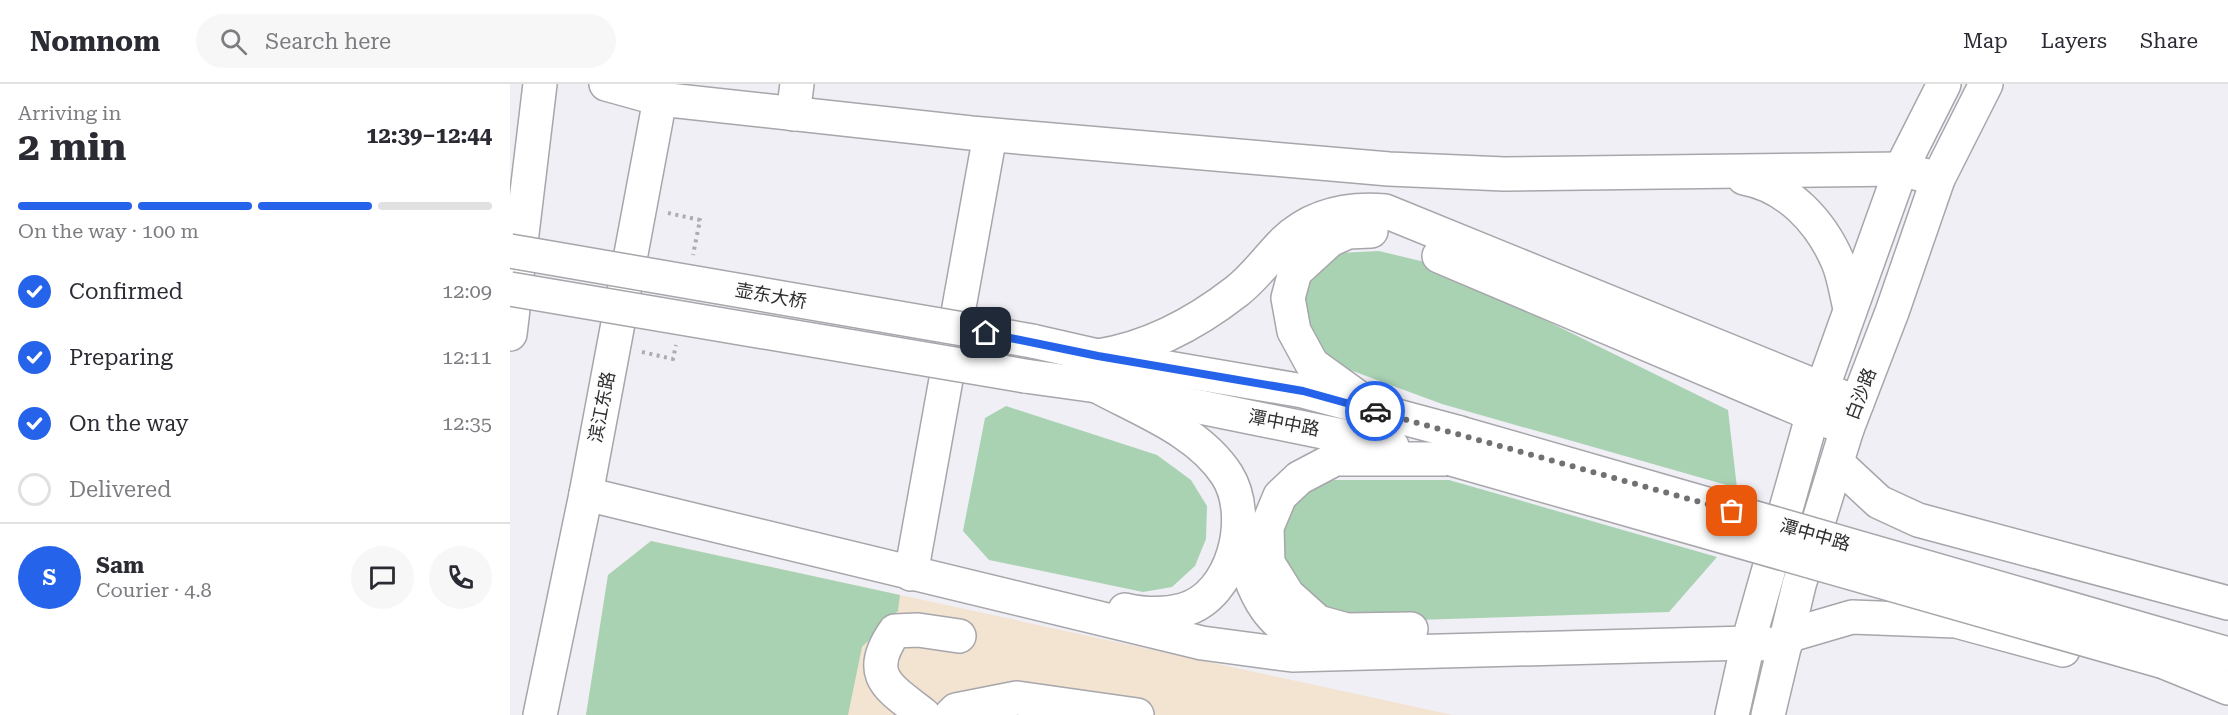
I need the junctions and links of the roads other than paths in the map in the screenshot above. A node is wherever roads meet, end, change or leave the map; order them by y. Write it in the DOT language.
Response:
graph roads {
  1 [pos="540,84"];
  2 [pos="606,84"];
  3 [pos="1944,84"];
  4 [pos="1986,84"];
  5 [pos="660,99"];
  6 [pos="795,99"];
  7 [pos="980,134"];
  8 [pos="1901,169"];
  9 [pos="1707,172"];
  10 [pos="1938,179"];
  11 [pos="510,251"];
  12 [pos="510,289"];
  13 [pos="1850,308"];
  14 [pos="510,334"];
  15 [pos="1032,341"];
  16 [pos="1098,371"];
  17 [pos="1025,376"];
  18 [pos="1817,403"];
  19 [pos="1377,411"];
  20 [pos="1852,416"];
  21 [pos="1456,446"];
  22 [pos="1837,463"];
  23 [pos="587,486"];
  24 [pos="1239,537"];
  25 [pos="903,564"];
  26 [pos="2228,603"];
  27 [pos="1750,633"];
  28 [pos="959,636"];
  29 [pos="1787,636"];
  30 [pos="2228,647"];
  31 [pos="2170,651"];
  32 [pos="1340,653"];
  33 [pos="2228,654"];
  34 [pos="2228,679"];
  35 [pos="2228,688"];
  36 [pos="2228,695"];
  37 [pos="540,715"];
  38 [pos="924,715"];
  39 [pos="951,715"];
  40 [pos="1137,715"];
  41 [pos="1732,715"];
  42 [pos="1768,715"];
  1 -- 14 [label="main road"];
  2 -- 5 [label="main road"];
  3 -- 8 [label="main road"];
  4 -- 10 [label="main road, 白沙路"];
  5 -- 6 [label="main road"];
  5 -- 23 [label="main road, 滨江东路"];
  6 -- 7 [label="main road"];
  7 -- 9 [label="main road"];
  7 -- 25 [label="main road"];
  8 -- 9 [label="main road"];
  8 -- 10 [label="main road"];
  8 -- 13 [label="main road"];
  9 -- 13 [label="main road"];
  10 -- 20 [label="main road, 白沙路"];
  11 -- 15 [label="main road, 壶东大桥, bridge"];
  12 -- 17 [label="main road, 壶东大桥, bridge"];
  13 -- 18 [label="main road"];
  15 -- 16 [label="main road, 潭中中路"];
  16 -- 17 [label="main road, 潭中中路"];
  16 -- 18 [label="main road"];
  16 -- 19 [label="main road, 潭中中路"];
  16 -- 21 [label="main road, 潭中中路"];
  16 -- 24 [label="main road"];
  18 -- 19 [label="main road"];
  18 -- 20 [label="main road"];
  18 -- 27 [label="main road"];
  19 -- 21 [label="main road, 潭中中路"];
  20 -- 22 [label="main road, 白沙路"];
  21 -- 27 [label="main road"];
  21 -- 31 [label="main road, 潭中中路, bridge"];
  22 -- 26 [label="main road"];
  22 -- 29 [label="main road, 白沙路"];
  23 -- 25 [label="main road"];
  23 -- 37 [label="main road, 滨江东路"];
  24 -- 25 [label="main road"];
  24 -- 32 [label="main road"];
  25 -- 32 [label="main road"];
  27 -- 29 [label="main road"];
  27 -- 32 [label="main road"];
  27 -- 41 [label="main road"];
  28 -- 38 [label="main road"];
  29 -- 36 [label="main road"];
  29 -- 42 [label="main road, 白沙路"];
  30 -- 31 [label="main road"];
  31 -- 33 [label="main road"];
  31 -- 34 [label="main road"];
  31 -- 35 [label="main road"];
  39 -- 40 [label="main road"];
}
